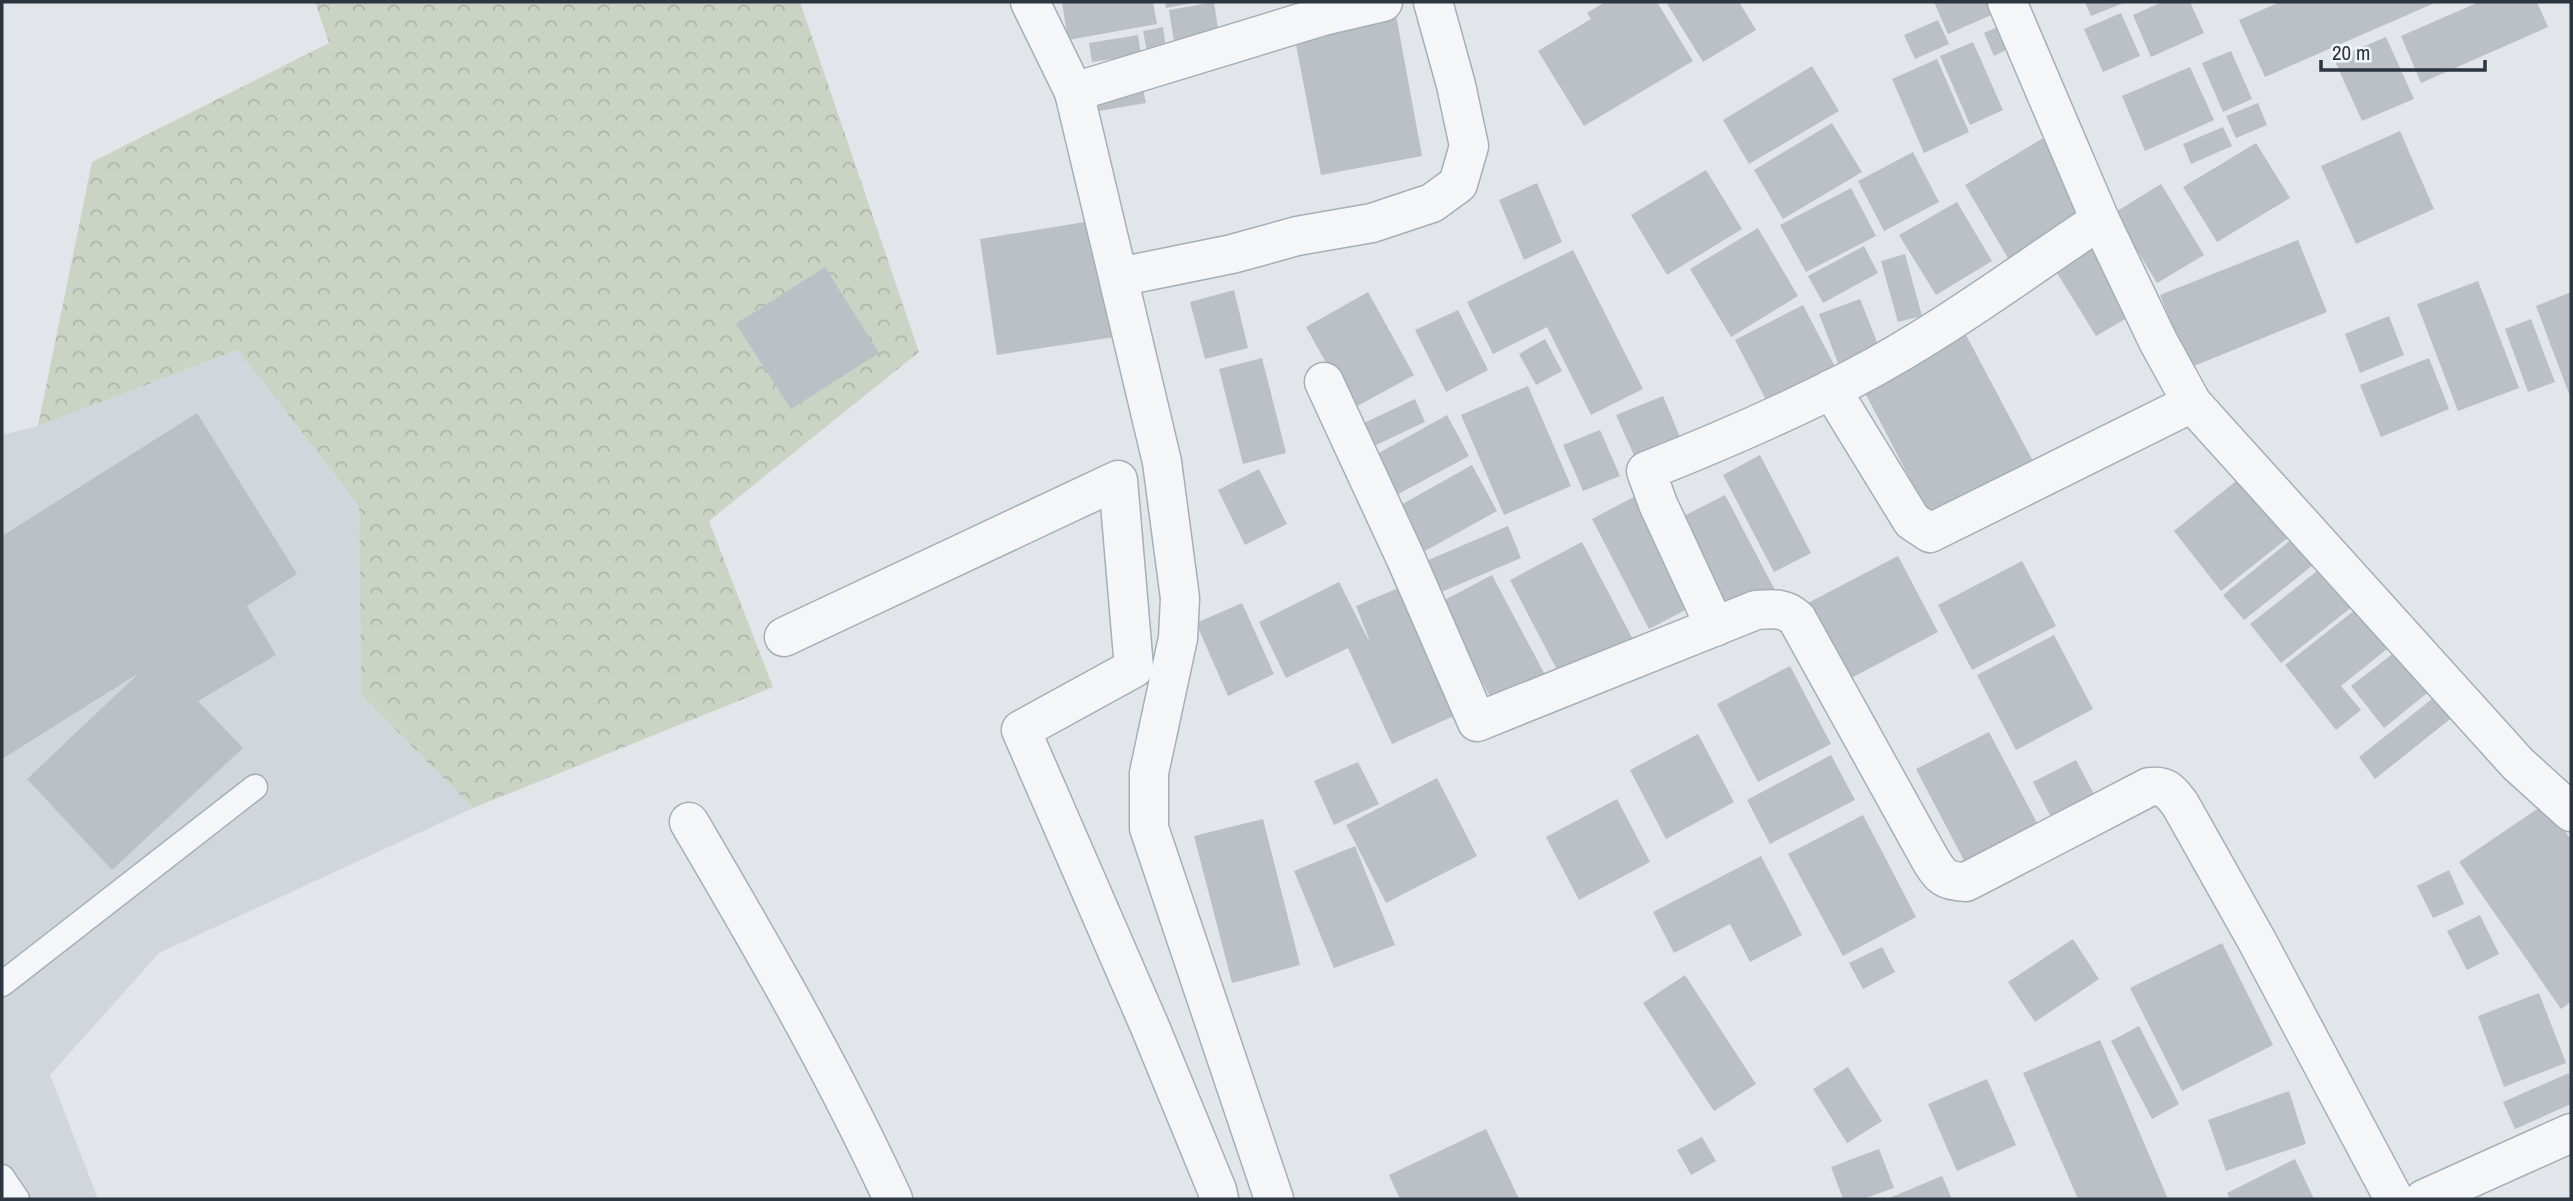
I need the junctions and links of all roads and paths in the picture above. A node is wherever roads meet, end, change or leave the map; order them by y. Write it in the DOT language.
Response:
graph roads {
  1 [pos="1030,2"];
  2 [pos="1383,2"];
  3 [pos="1433,2"];
  4 [pos="2007,2"];
  5 [pos="1074,92"];
  6 [pos="2100,220"];
  7 [pos="1119,277"];
  8 [pos="1324,382"];
  9 [pos="1831,389"];
  10 [pos="2192,403"];
  11 [pos="1715,627"];
  12 [pos="785,637"];
  13 [pos="255,787"];
  14 [pos="2571,812"];
  15 [pos="689,822"];
  16 [pos="2,984"];
  17 [pos="2571,1133"];
  18 [pos="2,1177"];
  19 [pos="17,1199"];
  20 [pos="892,1199"];
  21 [pos="1219,1199"];
  22 [pos="1274,1199"];
  23 [pos="2394,1199"];
  24 [pos="2424,1199"];
  1 -- 5 [label="street"];
  2 -- 5 [label="street"];
  3 -- 7 [label="street"];
  4 -- 6 [label="street"];
  5 -- 7 [label="street"];
  6 -- 9 [label="street"];
  6 -- 10 [label="street"];
  7 -- 22 [label="street"];
  8 -- 11 [label="street"];
  9 -- 10 [label="street"];
  9 -- 11 [label="street"];
  10 -- 14 [label="street"];
  11 -- 23 [label="street"];
  12 -- 21 [label="street"];
  13 -- 16 [label="lane"];
  15 -- 20 [label="street"];
  17 -- 24 [label="street"];
  18 -- 19 [label="lane"];
}
